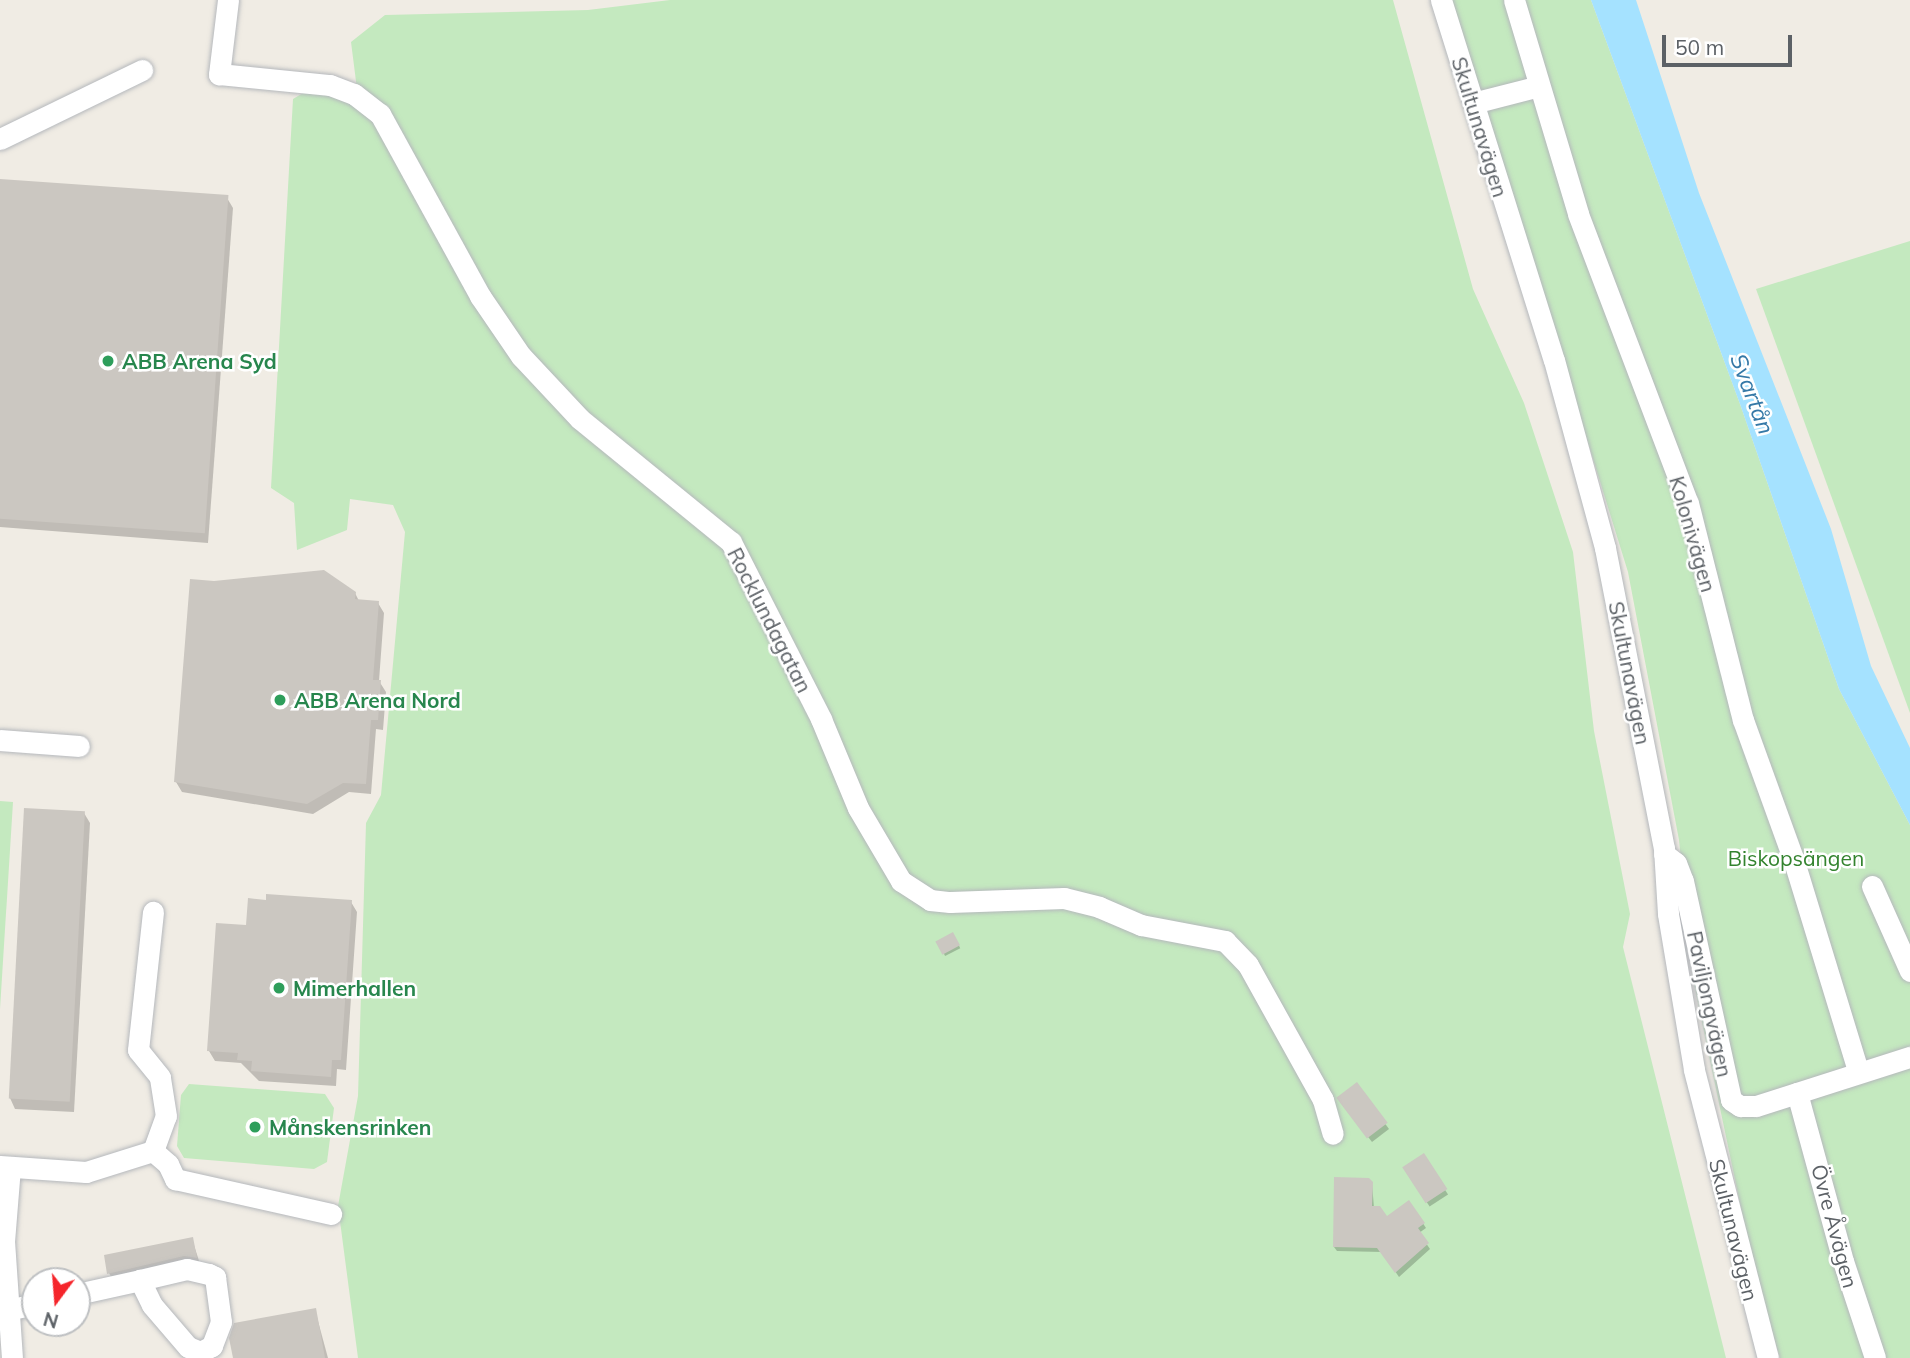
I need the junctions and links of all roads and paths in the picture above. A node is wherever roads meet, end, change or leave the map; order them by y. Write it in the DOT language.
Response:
graph roads {
  1 [pos="228,0"];
  2 [pos="1441,0"];
  3 [pos="1514,0"];
  4 [pos="142,71"];
  5 [pos="1539,86"];
  6 [pos="1473,103"];
  7 [pos="0,139"];
  8 [pos="0,740"];
  9 [pos="79,746"];
  10 [pos="1664,853"];
  11 [pos="1872,886"];
  12 [pos="153,912"];
  13 [pos="1910,971"];
  14 [pos="1910,1057"];
  15 [pos="1858,1072"];
  16 [pos="1797,1093"];
  17 [pos="1333,1134"];
  18 [pos="153,1151"];
  19 [pos="5,1167"];
  20 [pos="331,1214"];
  21 [pos="140,1280"];
  22 [pos="91,1291"];
  23 [pos="21,1307"];
  24 [pos="7,1310"];
  25 [pos="12,1358"];
  26 [pos="1768,1358"];
  27 [pos="1875,1358"];
  1 -- 17 [label="street, Rocklundagatan"];
  2 -- 6 [label="street, Skultunavägen"];
  3 -- 5 [label="street, Kolonivägen"];
  4 -- 7 [label="street"];
  5 -- 6 [label="street"];
  5 -- 15 [label="street, Kolonivägen"];
  6 -- 10 [label="street, Skultunavägen"];
  8 -- 9 [label="street"];
  10 -- 16 [label="street, Paviljongvägen"];
  10 -- 26 [label="street, Skultunavägen"];
  11 -- 13 [label="street"];
  12 -- 18 [label="street"];
  14 -- 15 [label="street, Paviljongvägen"];
  15 -- 16 [label="street, Paviljongvägen"];
  16 -- 27 [label="street, Övre Åvägen"];
  18 -- 19 [label="street"];
  18 -- 20 [label="street"];
  19 -- 24 [label="street"];
  21 -- 22 [label="street"];
  23 -- 24 [label="street"];
  24 -- 25 [label="street"];
}
